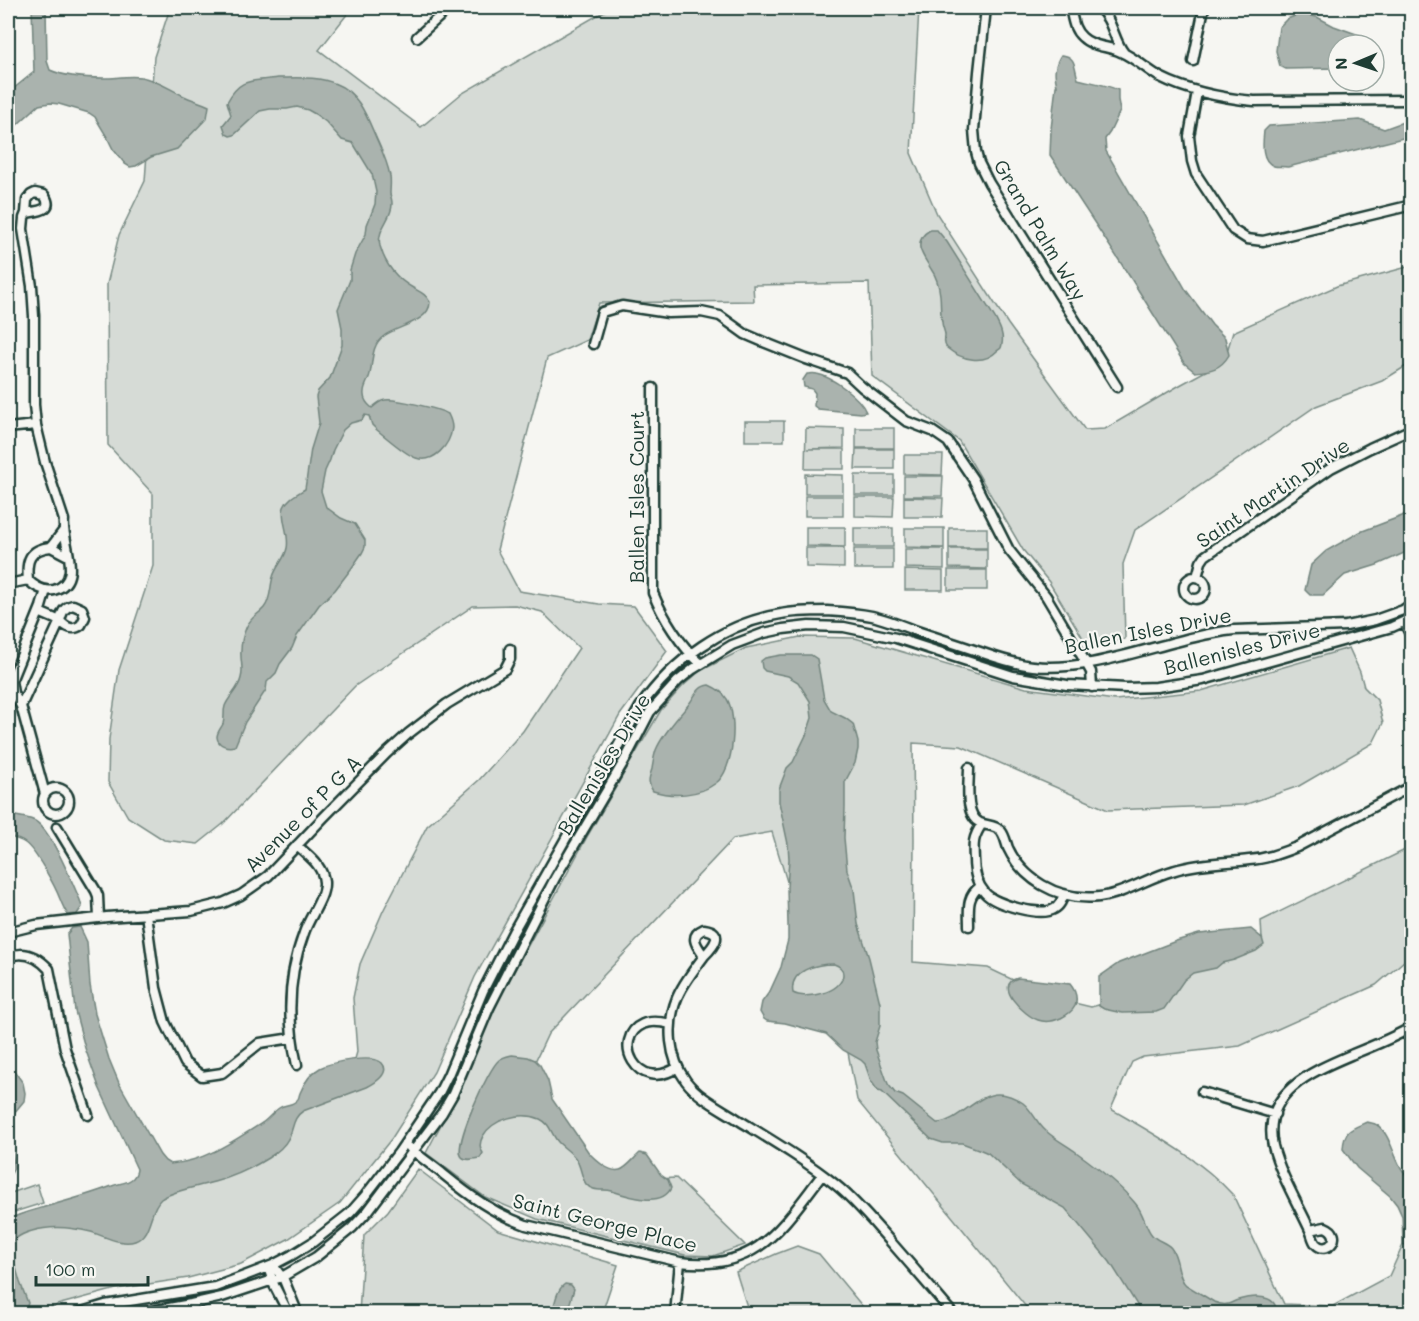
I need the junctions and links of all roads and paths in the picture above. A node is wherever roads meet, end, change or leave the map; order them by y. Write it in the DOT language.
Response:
graph roads {
  1 [pos="449,8"];
  2 [pos="986,8"];
  3 [pos="1070,8"];
  4 [pos="1099,8"];
  5 [pos="1204,8"];
  6 [pos="417,37"];
  7 [pos="1125,54"];
  8 [pos="1193,61"];
  9 [pos="1197,92"];
  10 [pos="1412,100"];
  11 [pos="1412,205"];
  12 [pos="26,213"];
  13 [pos="593,344"];
  14 [pos="1118,387"];
  15 [pos="653,388"];
  16 [pos="36,425"];
  17 [pos="8,428"];
  18 [pos="1412,429"];
  19 [pos="64,530"];
  20 [pos="51,547"];
  21 [pos="68,556"];
  22 [pos="1197,577"];
  23 [pos="28,580"];
  24 [pos="8,584"];
  25 [pos="46,590"];
  26 [pos="1412,604"];
  27 [pos="1403,610"];
  28 [pos="39,612"];
  29 [pos="1410,620"];
  30 [pos="1412,638"];
  31 [pos="510,650"];
  32 [pos="690,654"];
  33 [pos="1006,660"];
  34 [pos="1086,663"];
  35 [pos="701,664"];
  36 [pos="1092,687"];
  37 [pos="21,706"];
  38 [pos="969,768"];
  39 [pos="1412,786"];
  40 [pos="45,794"];
  41 [pos="982,824"];
  42 [pos="57,827"];
  43 [pos="297,845"];
  44 [pos="980,887"];
  45 [pos="1064,894"];
  46 [pos="146,914"];
  47 [pos="99,918"];
  48 [pos="969,926"];
  49 [pos="8,932"];
  50 [pos="704,956"];
  51 [pos="8,957"];
  52 [pos="671,1024"];
  53 [pos="1409,1029"];
  54 [pos="292,1038"];
  55 [pos="1412,1040"];
  56 [pos="297,1065"];
  57 [pos="678,1067"];
  58 [pos="1202,1092"];
  59 [pos="1275,1114"];
  60 [pos="88,1115"];
  61 [pos="405,1143"];
  62 [pos="413,1151"];
  63 [pos="822,1175"];
  64 [pos="1310,1230"];
  65 [pos="680,1262"];
  66 [pos="271,1266"];
  67 [pos="282,1277"];
  68 [pos="272,1280"];
  69 [pos="75,1314"];
  70 [pos="136,1314"];
  71 [pos="289,1314"];
  72 [pos="298,1314"];
  73 [pos="675,1314"];
  74 [pos="953,1314"];
  1 -- 6 [label="street"];
  2 -- 14 [label="street, Grand Palm Way"];
  3 -- 7 [label="street"];
  4 -- 7 [label="street"];
  5 -- 8 [label="street"];
  7 -- 9 [label="street"];
  9 -- 10 [label="street"];
  9 -- 11 [label="street"];
  12 -- 16 [label="street"];
  13 -- 34 [label="street"];
  15 -- 32 [label="street, Ballen Isles Court"];
  16 -- 17 [label="street"];
  16 -- 19 [label="street"];
  18 -- 22 [label="street, Saint Martin Drive"];
  19 -- 20 [label="street"];
  19 -- 21 [label="street"];
  20 -- 21 [label="street"];
  20 -- 23 [label="street"];
  21 -- 25 [label="street"];
  23 -- 24 [label="street"];
  23 -- 25 [label="street"];
  25 -- 28 [label="street"];
  26 -- 27 [label="street"];
  27 -- 29 [label="street"];
  27 -- 34 [label="street, Ballen Isles Drive"];
  28 -- 37 [label="street"];
  28 -- 37 [label="street"];
  29 -- 30 [label="street"];
  29 -- 36 [label="street, Ballenisles Drive"];
  31 -- 43 [label="street, Avenue of P G A"];
  32 -- 33 [label="street, Ballenisles Drive"];
  32 -- 35 [label="street, Ballen Isles Court"];
  32 -- 61 [label="street, Ballenisles Drive"];
  33 -- 34 [label="street, Ballen Isles Drive"];
  34 -- 36 [label="street"];
  35 -- 36 [label="street, Ballenisles Drive"];
  35 -- 62 [label="street, Ballenisles Drive"];
  37 -- 40 [label="street"];
  38 -- 41 [label="street"];
  39 -- 45 [label="street"];
  41 -- 44 [label="street"];
  41 -- 45 [label="street"];
  42 -- 47 [label="street"];
  43 -- 46 [label="street, Avenue of P G A"];
  43 -- 54 [label="street"];
  44 -- 45 [label="street"];
  44 -- 48 [label="street"];
  46 -- 47 [label="street, Avenue of P G A"];
  46 -- 54 [label="street"];
  47 -- 49 [label="street, Avenue of P G A"];
  50 -- 52 [label="street"];
  51 -- 60 [label="street"];
  52 -- 57 [label="street"];
  52 -- 57 [label="street"];
  53 -- 55 [label="street"];
  53 -- 59 [label="street"];
  54 -- 56 [label="street"];
  57 -- 63 [label="street"];
  58 -- 59 [label="street"];
  59 -- 64 [label="street"];
  61 -- 62 [label="street, Saint George Place"];
  61 -- 66 [label="street, Ballenisles Drive"];
  62 -- 65 [label="street, Saint George Place"];
  62 -- 67 [label="street, Ballenisles Drive"];
  63 -- 65 [label="street, Saint George Place"];
  63 -- 74 [label="street"];
  65 -- 73 [label="street"];
  66 -- 67 [label="street"];
  66 -- 68 [label="street"];
  66 -- 69 [label="street, Ballenisles Drive"];
  67 -- 68 [label="street, Ballenisles Drive"];
  67 -- 72 [label="street"];
  68 -- 70 [label="street, Ballenisles Drive"];
  68 -- 71 [label="street"];
}
